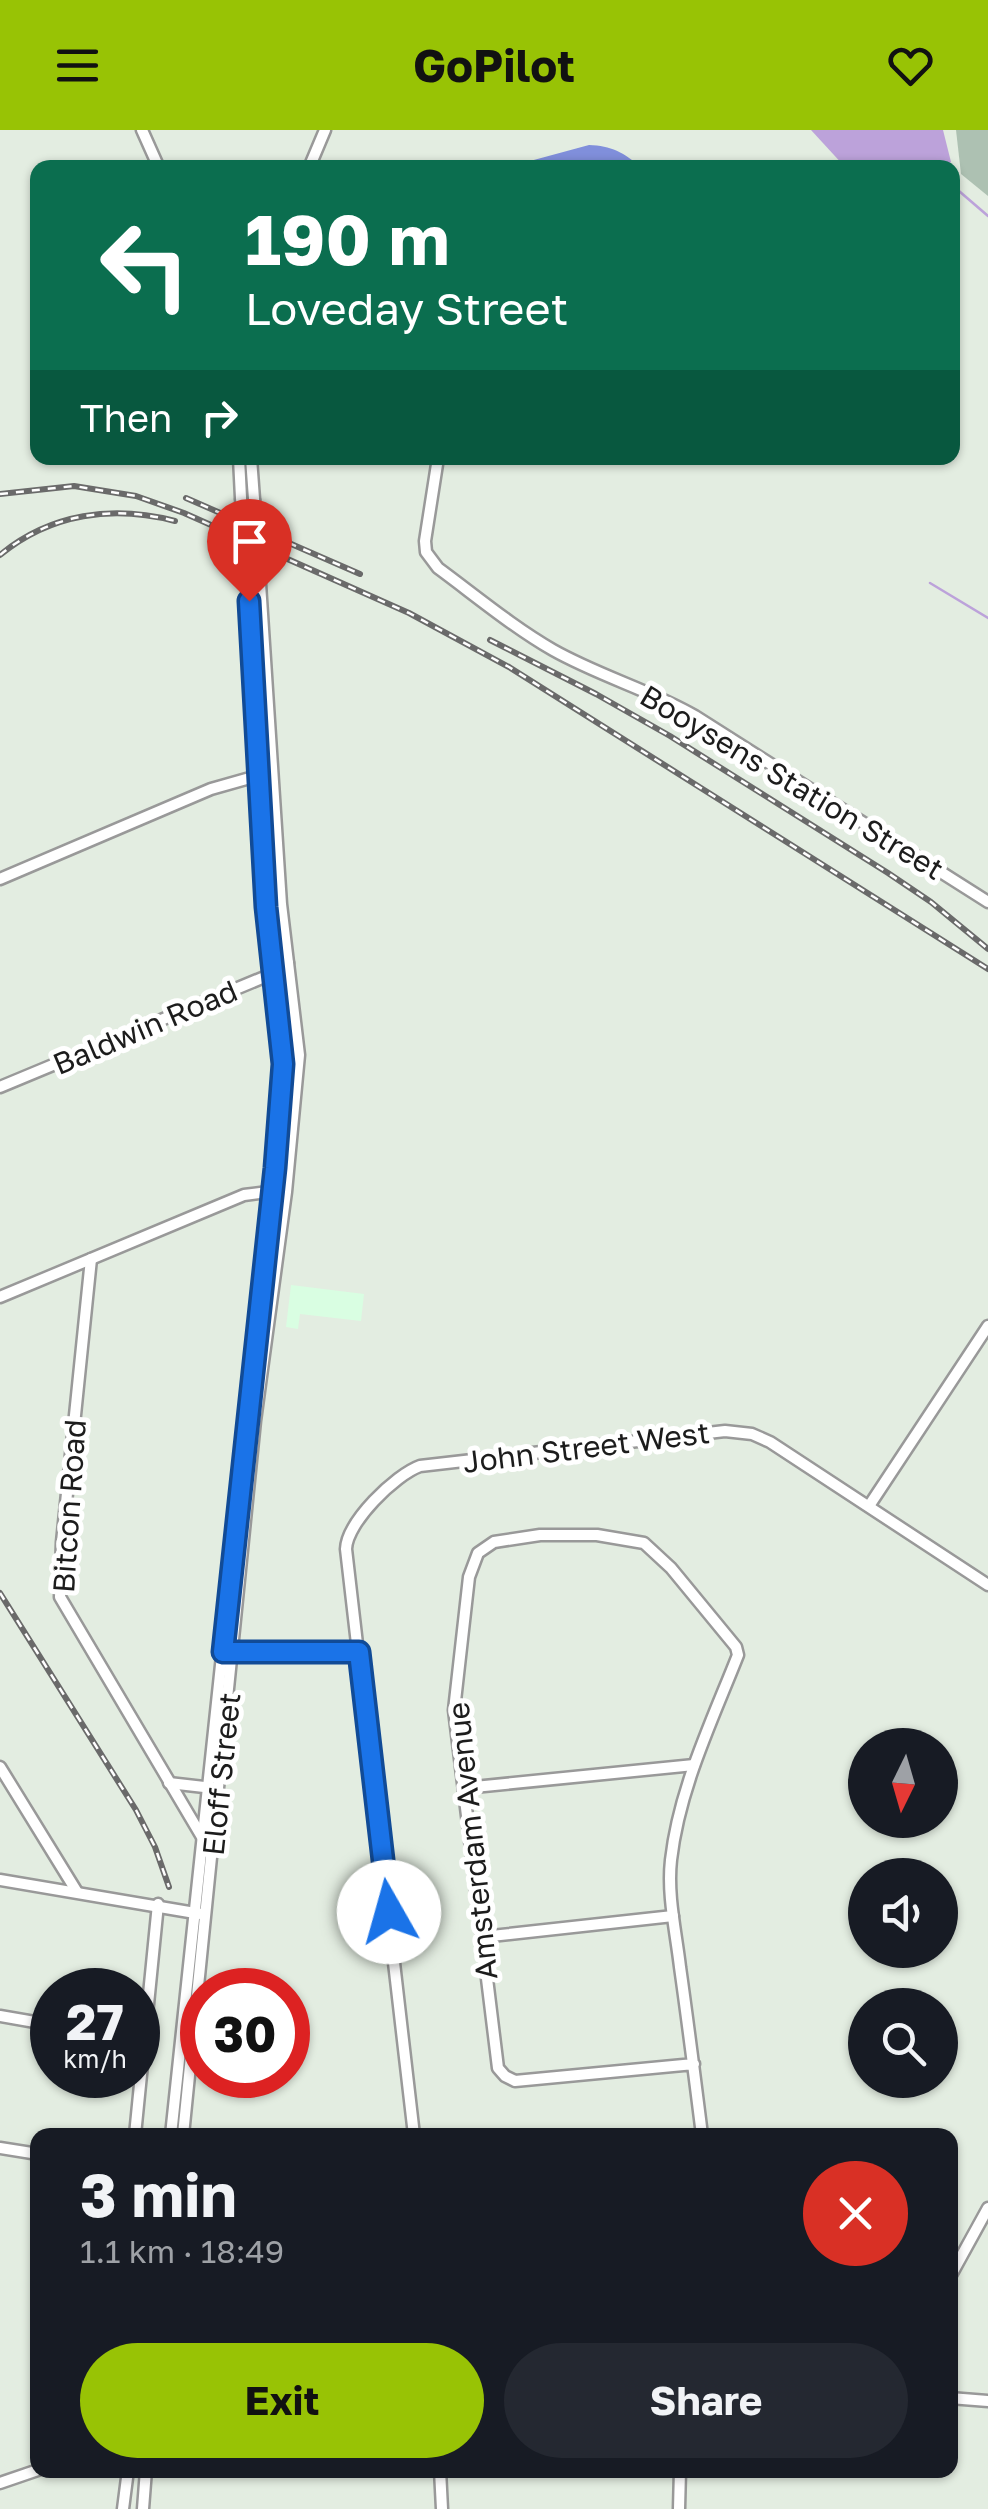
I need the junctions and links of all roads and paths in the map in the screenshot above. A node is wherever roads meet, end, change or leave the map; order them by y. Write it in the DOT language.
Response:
graph roads {
  1 [pos="142,130"];
  2 [pos="325,130"];
  3 [pos="155,160"];
  4 [pos="312,160"];
  5 [pos="239,465"];
  6 [pos="252,465"];
  7 [pos="437,465"];
  8 [pos="264,633"];
  9 [pos="251,634"];
  10 [pos="275,778"];
  11 [pos="261,780"];
  12 [pos="279,866"];
  13 [pos="265,867"];
  14 [pos="0,879"];
  15 [pos="988,902"];
  16 [pos="288,964"];
  17 [pos="274,974"];
  18 [pos="0,1088"];
  19 [pos="273,1190"];
  20 [pos="286,1192"];
  21 [pos="91,1259"];
  22 [pos="0,1297"];
  23 [pos="988,1326"];
  24 [pos="262,1330"];
  25 [pos="869,1506"];
  26 [pos="988,1585"];
  27 [pos="359,1652"];
  28 [pos="228,1653"];
  29 [pos="694,1765"];
  30 [pos="0,1766"];
  31 [pos="169,1783"];
  32 [pos="213,1788"];
  33 [pos="464,1788"];
  34 [pos="202,1837"];
  35 [pos="0,1880"];
  36 [pos="76,1892"];
  37 [pos="157,1905"];
  38 [pos="195,1910"];
  39 [pos="208,1911"];
  40 [pos="673,1916"];
  41 [pos="482,1937"];
  42 [pos="149,1968"];
  43 [pos="191,1968"];
  44 [pos="198,1968"];
  45 [pos="0,2016"];
  46 [pos="30,2021"];
  47 [pos="694,2064"];
  48 [pos="180,2079"];
  49 [pos="137,2098"];
  50 [pos="184,2098"];
  51 [pos="135,2128"];
  52 [pos="172,2128"];
  53 [pos="183,2128"];
  54 [pos="413,2128"];
  55 [pos="701,2128"];
  56 [pos="0,2148"];
  57 [pos="30,2153"];
  58 [pos="988,2208"];
  59 [pos="958,2262"];
  60 [pos="958,2399"];
  61 [pos="988,2401"];
  62 [pos="30,2473"];
  63 [pos="127,2478"];
  64 [pos="145,2478"];
  65 [pos="440,2478"];
  66 [pos="680,2478"];
  67 [pos="0,2483"];
  68 [pos="122,2509"];
  69 [pos="143,2509"];
  70 [pos="442,2509"];
  71 [pos="680,2509"];
  1 -- 3 [label="street"];
  2 -- 4 [label="street"];
  5 -- 9 [label="street, Eloff Street, bridge"];
  6 -- 8 [label="street, Eloff Street, bridge"];
  7 -- 15 [label="street, Booysens Station Street"];
  8 -- 9 [label="street"];
  8 -- 10 [label="street, Eloff Street"];
  9 -- 11 [label="street, Eloff Street"];
  10 -- 11 [label="street"];
  10 -- 12 [label="street, Eloff Street"];
  11 -- 13 [label="street, Eloff Street"];
  11 -- 14 [label="street"];
  12 -- 13 [label="street"];
  12 -- 16 [label="street, Eloff Street"];
  13 -- 17 [label="street, Eloff Street"];
  16 -- 17 [label="street, Baldwin Road"];
  16 -- 20 [label="street, Eloff Street"];
  17 -- 18 [label="street, Baldwin Road"];
  17 -- 19 [label="street, Eloff Street"];
  19 -- 20 [label="street"];
  19 -- 21 [label="street"];
  19 -- 24 [label="street, Eloff Street"];
  20 -- 24 [label="street, Eloff Street"];
  21 -- 22 [label="street"];
  21 -- 31 [label="street, Bitcon Road"];
  23 -- 25 [label="street"];
  24 -- 28 [label="street, Eloff Street"];
  25 -- 26 [label="street, John Street West"];
  25 -- 27 [label="street, John Street West"];
  27 -- 28 [label="street"];
  27 -- 54 [label="street"];
  28 -- 32 [label="street, Eloff Street"];
  29 -- 33 [label="street"];
  29 -- 33 [label="street, Amsterdam Avenue"];
  29 -- 40 [label="street"];
  30 -- 36 [label="street"];
  31 -- 32 [label="street"];
  31 -- 34 [label="street, Bitcon Road"];
  32 -- 34 [label="street, Eloff Street"];
  32 -- 39 [label="street, Eloff Street"];
  33 -- 41 [label="street, Amsterdam Avenue"];
  34 -- 38 [label="street, Eloff Street"];
  35 -- 36 [label="street"];
  36 -- 37 [label="street"];
  37 -- 38 [label="street"];
  37 -- 42 [label="street"];
  38 -- 39 [label="street"];
  38 -- 43 [label="street, Eloff Street"];
  39 -- 44 [label="street, Eloff Street"];
  40 -- 41 [label="street"];
  40 -- 47 [label="street"];
  41 -- 47 [label="street, Amsterdam Avenue"];
  45 -- 46 [label="street"];
  47 -- 55 [label="street"];
  48 -- 52 [label="street, Eloff Street"];
  49 -- 51 [label="street"];
  50 -- 53 [label="street, Eloff Street"];
  56 -- 57 [label="street"];
  58 -- 59 [label="street"];
  60 -- 61 [label="street"];
  62 -- 67 [label="street"];
  63 -- 68 [label="street"];
  64 -- 69 [label="street"];
  65 -- 70 [label="street"];
  66 -- 71 [label="street"];
}
